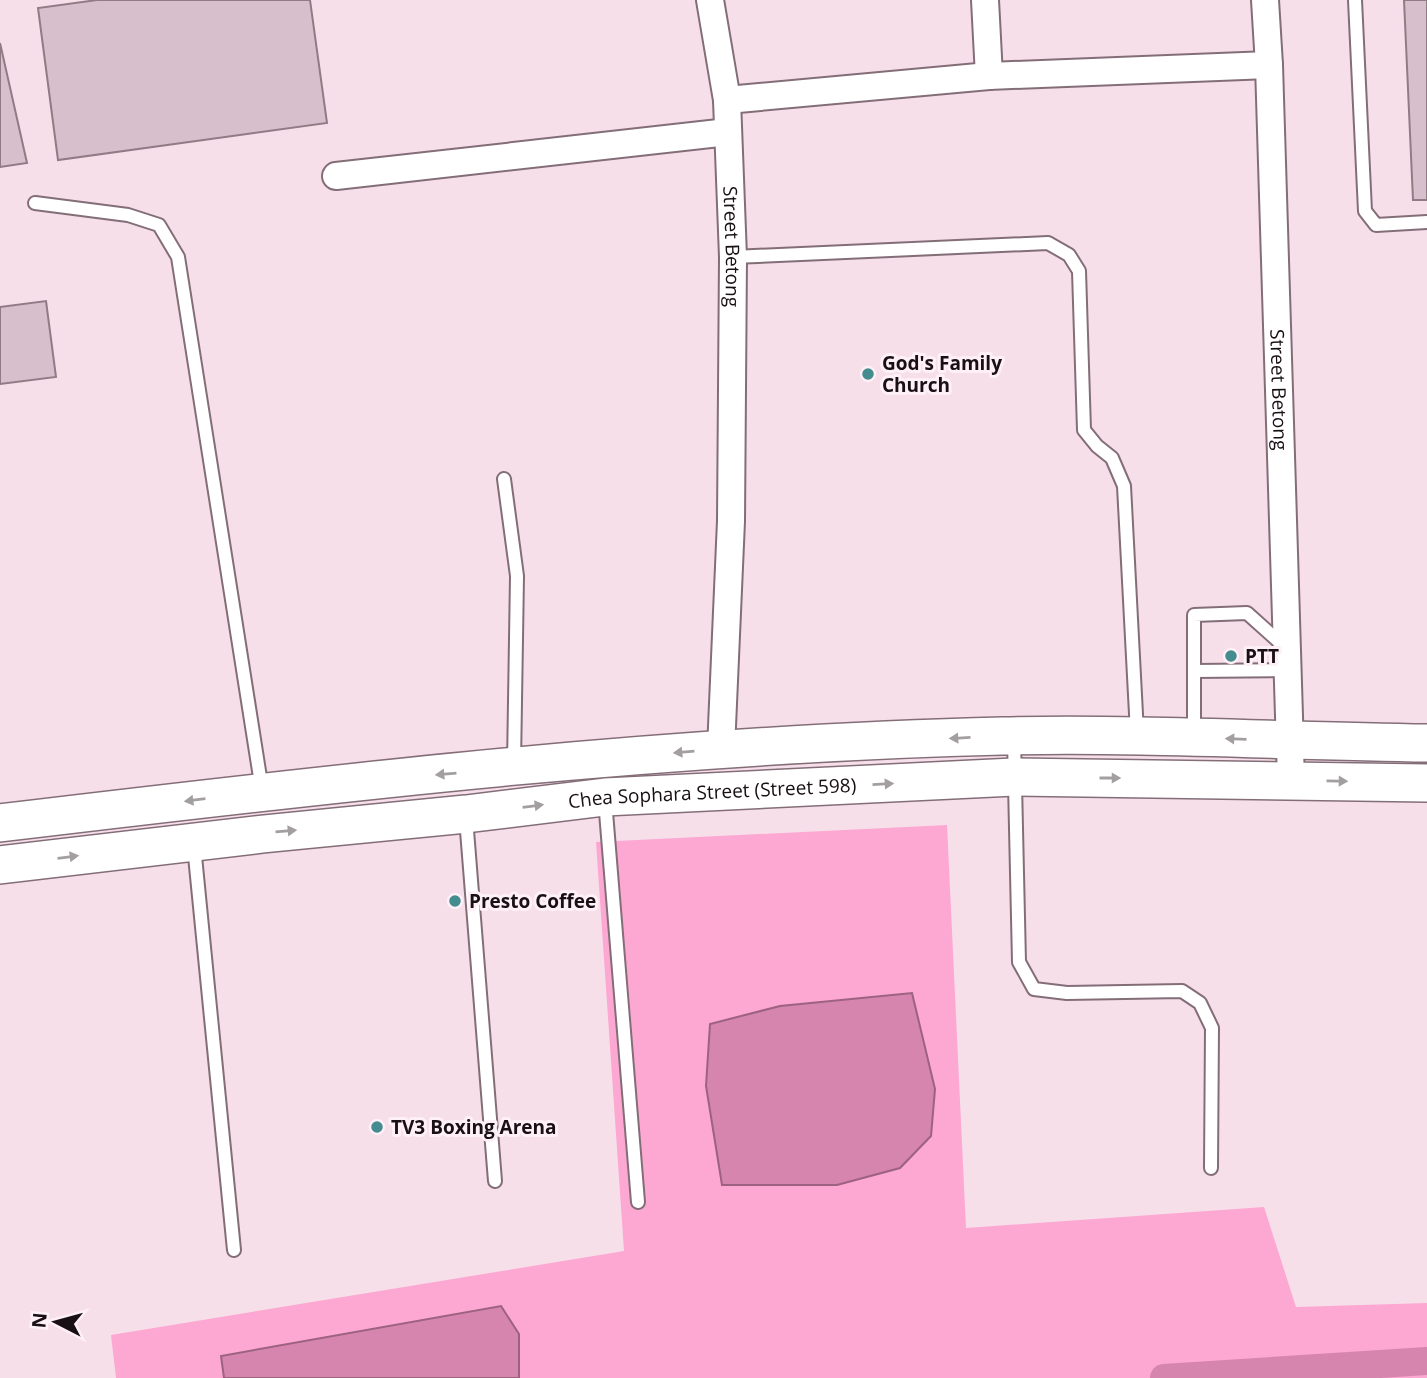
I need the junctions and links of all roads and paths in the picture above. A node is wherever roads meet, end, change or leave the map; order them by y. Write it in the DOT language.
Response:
graph roads {
  1 [pos="710,0"];
  2 [pos="985,0"];
  3 [pos="1265,0"];
  4 [pos="1355,0"];
  5 [pos="1269,65"];
  6 [pos="989,76"];
  7 [pos="727,100"];
  8 [pos="728,132"];
  9 [pos="337,176"];
  10 [pos="35,203"];
  11 [pos="1427,222"];
  12 [pos="733,257"];
  13 [pos="504,479"];
  14 [pos="1287,659"];
  15 [pos="1194,671"];
  16 [pos="1014,736"];
  17 [pos="1138,737"];
  18 [pos="1194,738"];
  19 [pos="1290,741"];
  20 [pos="1427,743"];
  21 [pos="721,749"];
  22 [pos="514,768"];
  23 [pos="1014,778"];
  24 [pos="1291,781"];
  25 [pos="356,783"];
  26 [pos="1427,783"];
  27 [pos="263,792"];
  28 [pos="605,797"];
  29 [pos="466,814"];
  30 [pos="0,823"];
  31 [pos="361,824"];
  32 [pos="194,842"];
  33 [pos="0,865"];
  34 [pos="1211,1168"];
  35 [pos="495,1181"];
  36 [pos="638,1202"];
  37 [pos="234,1250"];
  1 -- 7 [label="street, Street Betong"];
  2 -- 6 [label="street"];
  3 -- 5 [label="street, Street Betong"];
  4 -- 11 [label="lane"];
  5 -- 6 [label="street"];
  5 -- 14 [label="street, Street Betong"];
  6 -- 7 [label="street"];
  7 -- 8 [label="street, Street Betong"];
  8 -- 9 [label="street"];
  8 -- 12 [label="street, Street Betong"];
  10 -- 27 [label="lane"];
  12 -- 17 [label="lane"];
  12 -- 21 [label="street, Street Betong"];
  13 -- 22 [label="lane"];
  14 -- 15 [label="lane"];
  14 -- 15 [label="lane"];
  14 -- 19 [label="street, Street Betong"];
  15 -- 18 [label="lane"];
  16 -- 17 [label="main road, Chea Sophara Street (Street 598)"];
  16 -- 21 [label="main road, Chea Sophara Street (Street 598), one-way"];
  16 -- 23 [label="lane"];
  17 -- 18 [label="main road, Chea Sophara Street (Street 598)"];
  19 -- 18 [label="main road, Chea Sophara Street (Street 598), one-way"];
  19 -- 20 [label="main road, Chea Sophara Street (Street 598)"];
  19 -- 24 [label="street, Street Betong"];
  21 -- 22 [label="main road, Chea Sophara Street (Street 598), one-way"];
  22 -- 25 [label="main road, Chea Sophara Street (Street 598), one-way"];
  23 -- 24 [label="main road, Chea Sophara Street (Street 598), one-way"];
  28 -- 23 [label="main road, Chea Sophara Street (Street 598), one-way"];
  23 -- 34 [label="lane"];
  24 -- 26 [label="main road, Chea Sophara Street (Street 598), one-way"];
  25 -- 27 [label="main road, Chea Sophara Street (Street 598)"];
  25 -- 31 [label="main road"];
  27 -- 30 [label="main road, Chea Sophara Street (Street 598), one-way"];
  29 -- 28 [label="main road, Chea Sophara Street (Street 598), one-way"];
  28 -- 36 [label="lane"];
  29 -- 31 [label="main road, Chea Sophara Street (Street 598)"];
  29 -- 35 [label="lane"];
  32 -- 31 [label="main road, Chea Sophara Street (Street 598), one-way"];
  33 -- 32 [label="main road, Chea Sophara Street (Street 598), one-way"];
  32 -- 37 [label="lane"];
}
